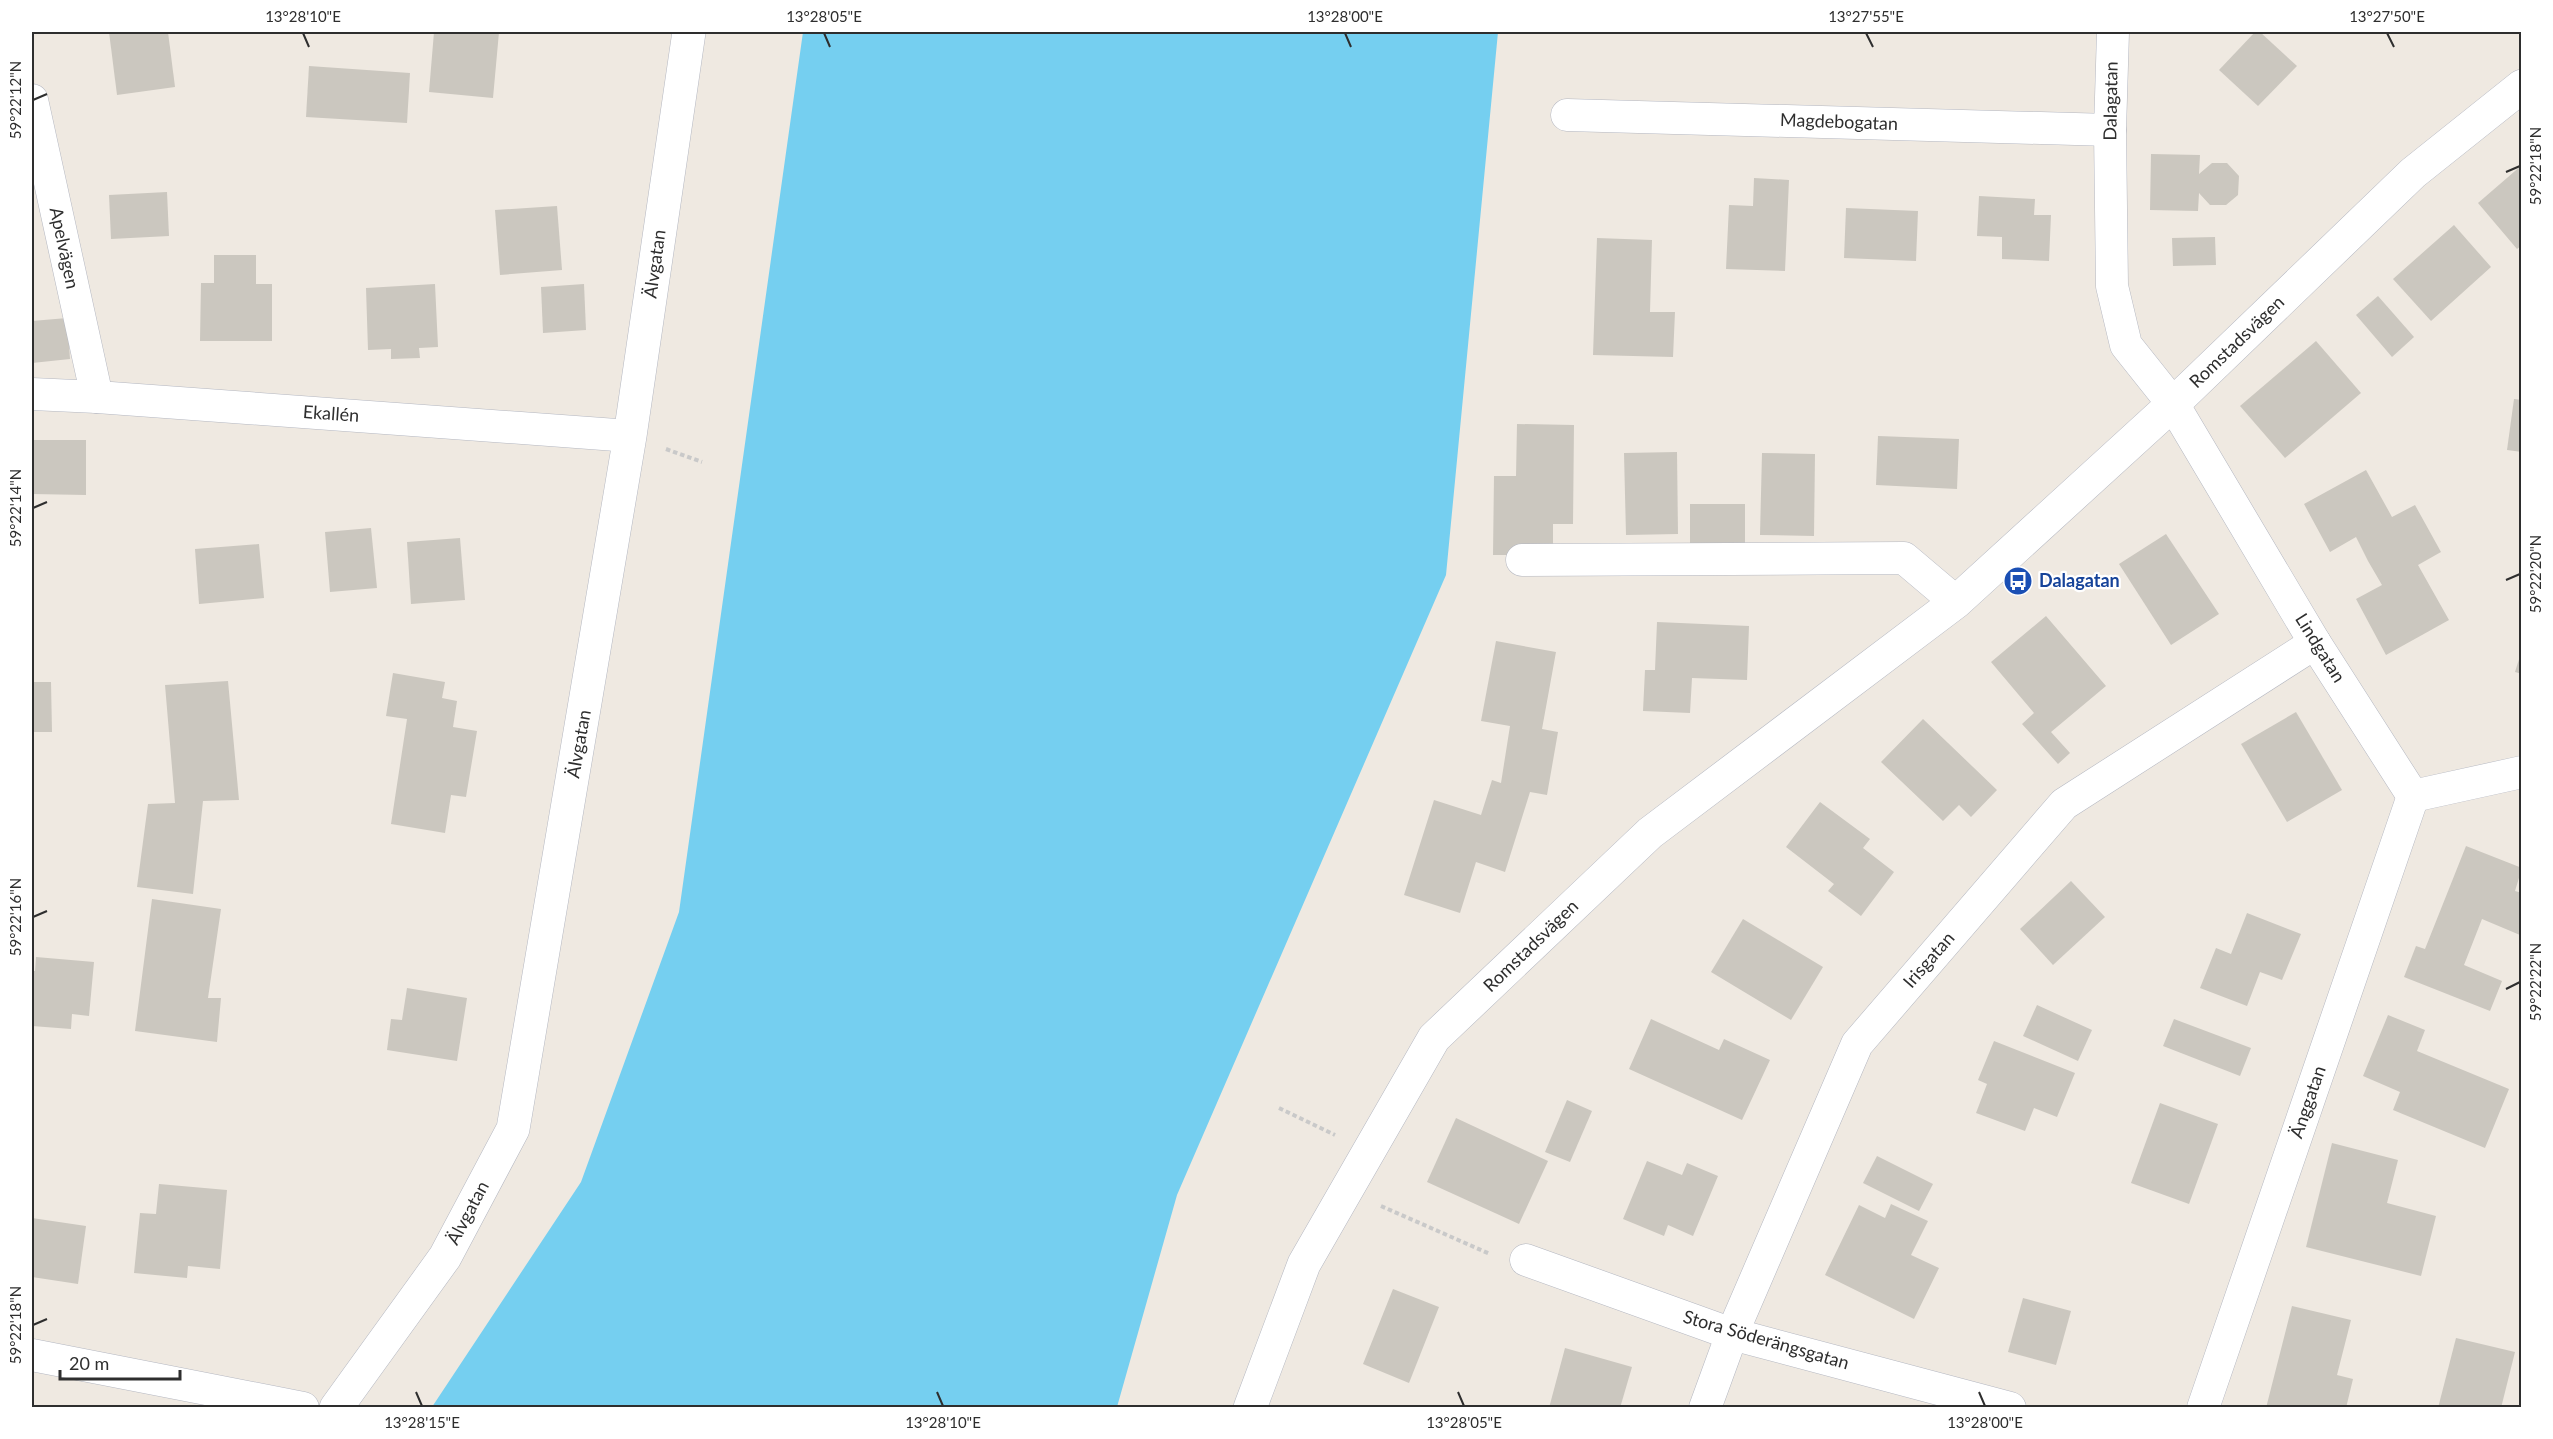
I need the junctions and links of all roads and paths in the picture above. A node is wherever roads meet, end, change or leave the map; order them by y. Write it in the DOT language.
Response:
graph roads {
  1 [pos="689,32"];
  2 [pos="2113,32"];
  3 [pos="2522,86"];
  4 [pos="32,100"];
  5 [pos="1567,115"];
  6 [pos="2110,130"];
  7 [pos="32,394"];
  8 [pos="97,397"];
  9 [pos="2174,404"];
  10 [pos="630,436"];
  11 [pos="1522,560"];
  12 [pos="1956,602"];
  13 [pos="2315,643"];
  14 [pos="2522,772"];
  15 [pos="2414,796"];
  16 [pos="1279,1108"];
  17 [pos="1370,1150"];
  18 [pos="1347,1190"];
  19 [pos="1526,1260"];
  20 [pos="1732,1334"];
  21 [pos="32,1355"];
  22 [pos="303,1407"];
  23 [pos="336,1407"];
  24 [pos="1250,1407"];
  25 [pos="1705,1407"];
  26 [pos="2010,1407"];
  27 [pos="2203,1407"];
  1 -- 10 [label="street, Älvgatan"];
  2 -- 6 [label="street, Dalagatan"];
  3 -- 9 [label="street, Romstadsvägen"];
  4 -- 8 [label="street, Apelvägen"];
  5 -- 6 [label="street, Magdebogatan"];
  6 -- 9 [label="street, Dalagatan"];
  7 -- 8 [label="street, Ekallén"];
  8 -- 10 [label="street, Ekallén"];
  9 -- 12 [label="street, Romstadsvägen"];
  9 -- 13 [label="street, Lindgatan"];
  10 -- 23 [label="street, Älvgatan"];
  11 -- 12 [label="street"];
  12 -- 17 [label="street, Romstadsvägen"];
  13 -- 15 [label="street, Lindgatan"];
  13 -- 20 [label="street, Irisgatan"];
  14 -- 15 [label="street"];
  15 -- 27 [label="street, Änggatan"];
  16 -- 17 [label="path"];
  17 -- 18 [label="street, Romstadsvägen"];
  18 -- 19 [label="path"];
  18 -- 24 [label="street, Romstadsvägen"];
  19 -- 20 [label="street, Stora Söderängsgatan"];
  20 -- 25 [label="street, Irisgatan"];
  20 -- 26 [label="street, Stora Söderängsgatan"];
  21 -- 22 [label="street"];
}
